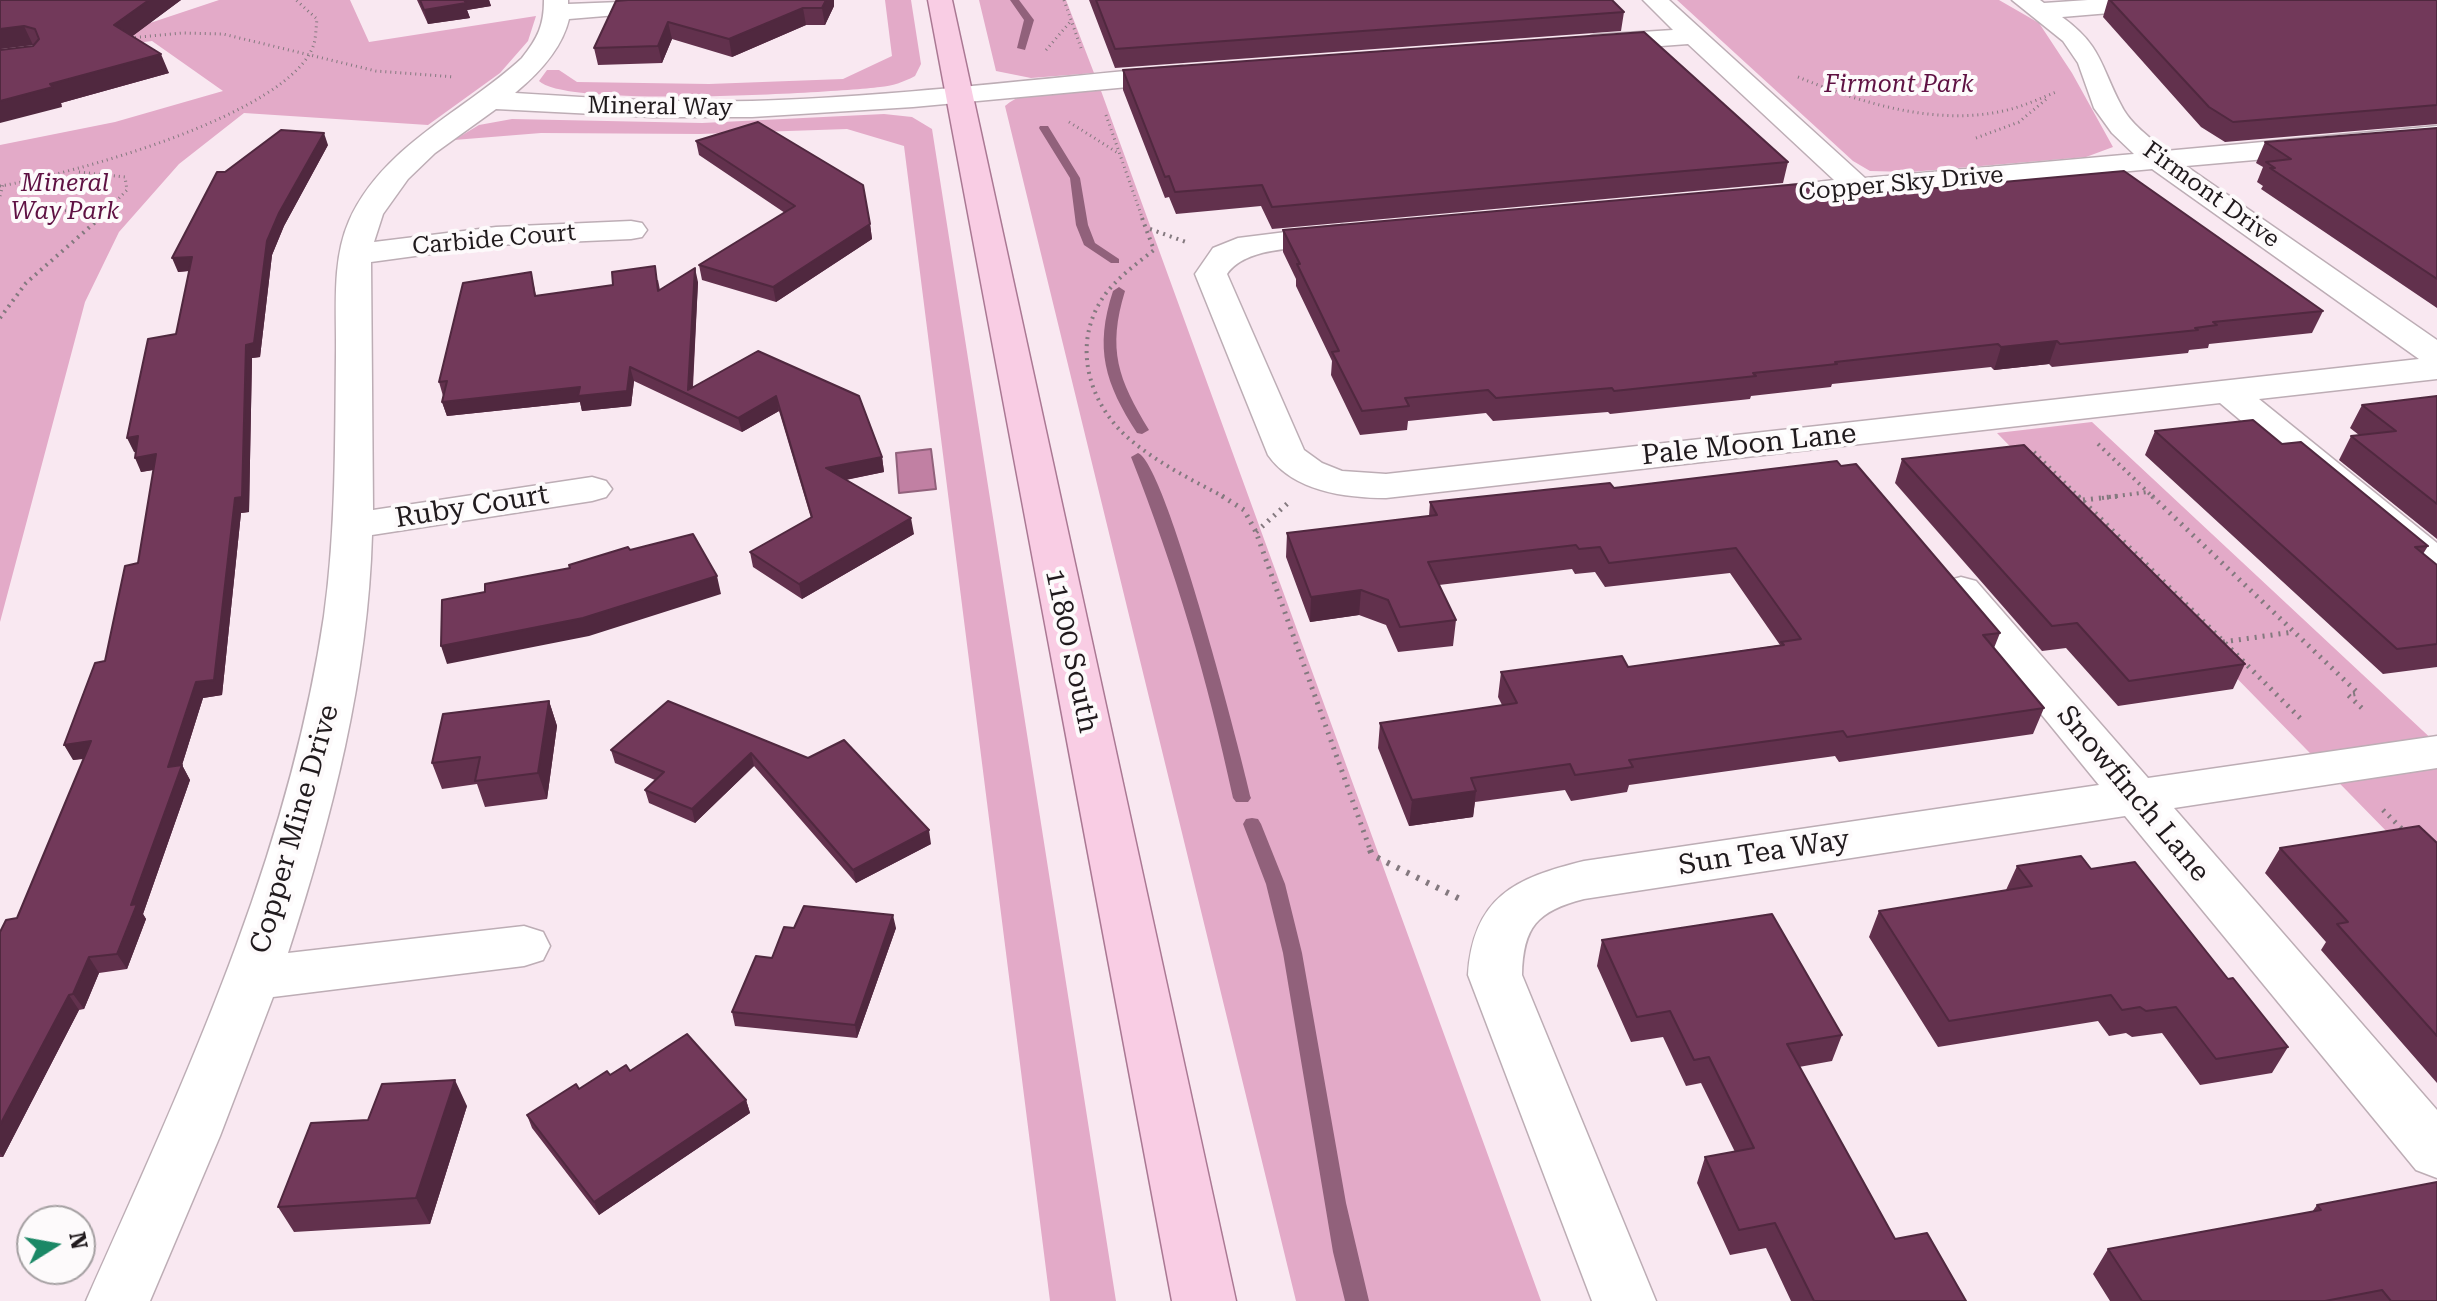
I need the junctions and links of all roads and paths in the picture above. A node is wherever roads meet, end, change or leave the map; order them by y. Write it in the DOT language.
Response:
graph roads {
  1 [pos="296,0"];
  2 [pos="940,0"];
  3 [pos="1064,0"];
  4 [pos="1655,0"];
  5 [pos="2181,0"];
  6 [pos="665,4"];
  7 [pos="2033,5"];
  8 [pos="558,6"];
  9 [pos="1694,36"];
  10 [pos="126,38"];
  11 [pos="1576,45"];
  12 [pos="307,55"];
  13 [pos="1084,55"];
  14 [pos="1214,72"];
  15 [pos="1821,87"];
  16 [pos="473,89"];
  17 [pos="957,94"];
  18 [pos="1104,110"];
  19 [pos="1058,115"];
  20 [pos="2437,135"];
  21 [pos="1968,141"];
  22 [pos="1120,154"];
  23 [pos="2158,160"];
  24 [pos="72,172"];
  25 [pos="2,186"];
  26 [pos="1858,187"];
  27 [pos="0,196"];
  28 [pos="1732,199"];
  29 [pos="109,210"];
  30 [pos="50,211"];
  31 [pos="1149,229"];
  32 [pos="631,230"];
  33 [pos="1372,231"];
  34 [pos="1211,250"];
  35 [pos="357,254"];
  36 [pos="0,318"];
  37 [pos="2437,356"];
  38 [pos="2437,368"];
  39 [pos="2227,391"];
  40 [pos="2089,435"];
  41 [pos="1830,436"];
  42 [pos="2025,442"];
  43 [pos="1862,475"];
  44 [pos="592,489"];
  45 [pos="2149,492"];
  46 [pos="2083,500"];
  47 [pos="1290,502"];
  48 [pos="352,526"];
  49 [pos="1256,532"];
  50 [pos="1934,559"];
  51 [pos="2437,564"];
  52 [pos="2294,632"];
  53 [pos="2223,642"];
  54 [pos="2366,712"];
  55 [pos="2303,721"];
  56 [pos="2437,752"];
  57 [pos="2136,797"];
  58 [pos="2383,810"];
  59 [pos="2415,843"];
  60 [pos="1462,900"];
  61 [pos="524,946"];
  62 [pos="253,978"];
  63 [pos="2437,1152"];
  64 [pos="118,1301"];
  65 [pos="1204,1301"];
  66 [pos="1624,1301"];
  1 -- 12 [label="path"];
  2 -- 17 [label="main road, 11800 South"];
  3 -- 13 [label="path"];
  4 -- 9 [label="street"];
  5 -- 7 [label="street"];
  6 -- 8 [label="street"];
  7 -- 23 [label="street, Firmont Drive"];
  8 -- 16 [label="street"];
  9 -- 11 [label="street"];
  9 -- 26 [label="street"];
  10 -- 12 [label="path"];
  12 -- 16 [label="path"];
  12 -- 24 [label="path"];
  14 -- 17 [label="street, Mineral Way"];
  15 -- 21 [label="path"];
  16 -- 17 [label="street, Mineral Way"];
  16 -- 35 [label="street, Copper Mine Drive"];
  17 -- 65 [label="main road, 11800 South"];
  18 -- 22 [label="path"];
  19 -- 22 [label="path"];
  20 -- 23 [label="street, Copper Sky Drive"];
  22 -- 31 [label="path"];
  23 -- 26 [label="street, Copper Sky Drive"];
  23 -- 37 [label="street, Firmont Drive"];
  24 -- 25 [label="path"];
  24 -- 29 [label="path"];
  25 -- 27 [label="path"];
  26 -- 28 [label="street, Copper Sky Drive"];
  29 -- 30 [label="path"];
  29 -- 36 [label="path"];
  31 -- 34 [label="path"];
  31 -- 49 [label="path"];
  32 -- 35 [label="street, Carbide Court"];
  33 -- 34 [label="street"];
  34 -- 41 [label="street, Pale Moon Lane"];
  35 -- 48 [label="street, Copper Mine Drive"];
  38 -- 39 [label="street, Pale Moon Lane"];
  39 -- 41 [label="street, Pale Moon Lane"];
  39 -- 51 [label="street"];
  40 -- 45 [label="path"];
  41 -- 43 [label="street"];
  42 -- 46 [label="path"];
  44 -- 48 [label="street, Ruby Court"];
  45 -- 46 [label="path"];
  45 -- 52 [label="path"];
  46 -- 53 [label="path"];
  47 -- 49 [label="path"];
  48 -- 62 [label="street, Copper Mine Drive"];
  49 -- 60 [label="path"];
  50 -- 57 [label="street, Snowfinch Lane"];
  52 -- 53 [label="path"];
  52 -- 54 [label="path"];
  53 -- 55 [label="path"];
  56 -- 57 [label="street, Sun Tea Way"];
  57 -- 63 [label="street, Snowfinch Lane"];
  57 -- 66 [label="street, Sun Tea Way"];
  58 -- 59 [label="path"];
  61 -- 62 [label="street"];
  62 -- 64 [label="street, Copper Mine Drive"];
}
